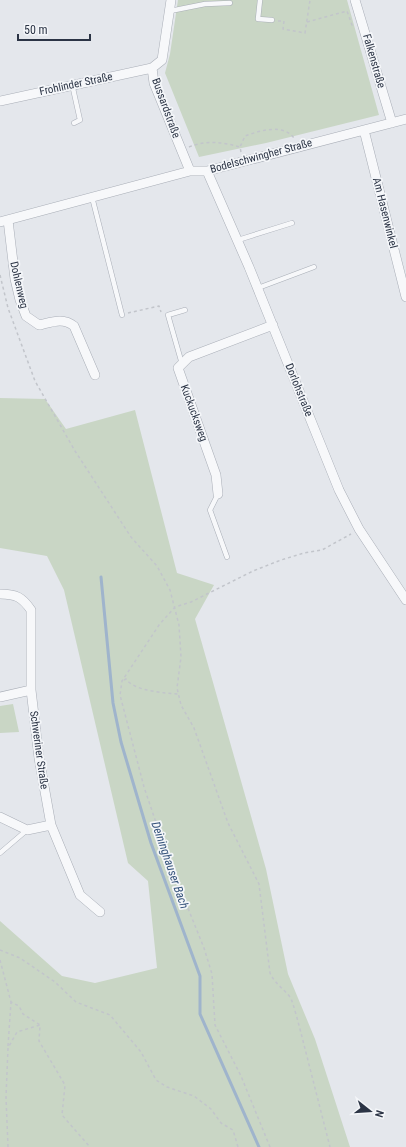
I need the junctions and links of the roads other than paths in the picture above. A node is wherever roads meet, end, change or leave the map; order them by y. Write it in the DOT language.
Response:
graph roads {
  1 [pos="172,0"];
  2 [pos="260,0"];
  3 [pos="354,0"];
  4 [pos="230,3"];
  5 [pos="170,11"];
  6 [pos="272,20"];
  7 [pos="152,68"];
  8 [pos="72,84"];
  9 [pos="0,101"];
  10 [pos="406,119"];
  11 [pos="74,123"];
  12 [pos="392,123"];
  13 [pos="364,130"];
  14 [pos="190,171"];
  15 [pos="208,171"];
  16 [pos="92,197"];
  17 [pos="4,221"];
  18 [pos="292,223"];
  19 [pos="238,240"];
  20 [pos="314,267"];
  21 [pos="258,288"];
  22 [pos="406,297"];
  23 [pos="185,310"];
  24 [pos="122,315"];
  25 [pos="273,325"];
  26 [pos="182,364"];
  27 [pos="95,375"];
  28 [pos="218,494"];
  29 [pos="227,557"];
  30 [pos="0,594"];
  31 [pos="406,600"];
  32 [pos="31,690"];
  33 [pos="0,697"];
  34 [pos="0,817"];
  35 [pos="51,825"];
  36 [pos="27,830"];
  37 [pos="0,853"];
  38 [pos="100,912"];
  1 -- 5 [label="street, Bussardstraße"];
  2 -- 6 [label="lane"];
  3 -- 12 [label="street, Falkenstraße"];
  4 -- 5 [label="lane"];
  5 -- 7 [label="street, Bussardstraße"];
  7 -- 8 [label="street, Frohlinder Straße"];
  7 -- 14 [label="street, Bussardstraße"];
  8 -- 9 [label="street, Frohlinder Straße"];
  8 -- 11 [label="lane"];
  10 -- 12 [label="street, Bodelschwingher Straße"];
  12 -- 13 [label="street, Bodelschwingher Straße"];
  13 -- 15 [label="street, Bodelschwingher Straße"];
  13 -- 22 [label="street, Am Hasenwinkel"];
  14 -- 15 [label="street, Bodelschwingher Straße"];
  14 -- 16 [label="street, Bodelschwingher Straße"];
  15 -- 19 [label="street, Dorlohstraße"];
  16 -- 17 [label="street, Bodelschwingher Straße"];
  16 -- 24 [label="lane"];
  17 -- 27 [label="street, Dohlenweg"];
  18 -- 19 [label="lane"];
  19 -- 21 [label="street, Dorlohstraße"];
  20 -- 21 [label="lane"];
  21 -- 25 [label="street, Dorlohstraße"];
  23 -- 26 [label="lane"];
  25 -- 26 [label="street"];
  25 -- 31 [label="street, Dorlohstraße"];
  26 -- 28 [label="street, Kuckucksweg"];
  28 -- 29 [label="lane, Kuckucksweg"];
  30 -- 32 [label="street, Schweriner Straße"];
  32 -- 33 [label="street"];
  32 -- 35 [label="street, Schweriner Straße"];
  34 -- 36 [label="street"];
  35 -- 36 [label="street"];
  35 -- 38 [label="street, Schweriner Straße"];
  36 -- 37 [label="lane"];
}
